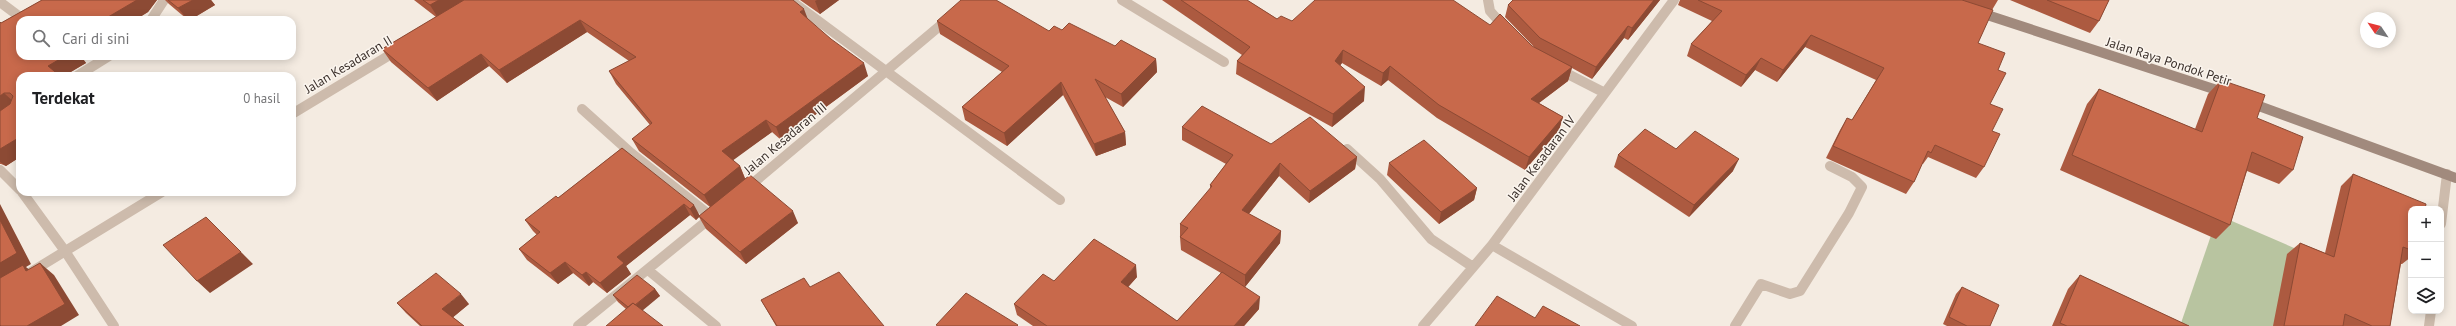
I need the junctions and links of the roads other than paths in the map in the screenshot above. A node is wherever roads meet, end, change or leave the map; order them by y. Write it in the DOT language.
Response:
graph roads {
  1 [pos="164,0"];
  2 [pos="790,0"];
  3 [pos="1122,0"];
  4 [pos="1488,0"];
  5 [pos="1674,0"];
  6 [pos="0,2"];
  7 [pos="1965,8"];
  8 [pos="959,10"];
  9 [pos="19,16"];
  10 [pos="154,16"];
  11 [pos="1511,34"];
  12 [pos="409,44"];
  13 [pos="103,60"];
  14 [pos="1224,62"];
  15 [pos="1552,65"];
  16 [pos="887,71"];
  17 [pos="83,72"];
  18 [pos="1605,93"];
  19 [pos="582,109"];
  20 [pos="296,112"];
  21 [pos="1346,148"];
  22 [pos="1830,166"];
  23 [pos="0,170"];
  24 [pos="2451,176"];
  25 [pos="16,186"];
  26 [pos="25,196"];
  27 [pos="155,196"];
  28 [pos="736,197"];
  29 [pos="1060,200"];
  30 [pos="724,207"];
  31 [pos="2444,210"];
  32 [pos="712,217"];
  33 [pos="1492,245"];
  34 [pos="65,251"];
  35 [pos="1473,267"];
  36 [pos="648,270"];
  37 [pos="20,279"];
  38 [pos="2431,314"];
  39 [pos="114,326"];
  40 [pos="578,326"];
  41 [pos="716,326"];
  42 [pos="1423,326"];
  43 [pos="1632,326"];
  44 [pos="1735,326"];
  45 [pos="2429,326"];
  1 -- 10 [label="street"];
  2 -- 16 [label="street"];
  3 -- 14 [label="street"];
  4 -- 11 [label="street"];
  5 -- 18 [label="street, Jalan Kesadaran IV"];
  6 -- 9 [label="street"];
  7 -- 24 [label="main road, Jalan Raya Pondok Petir"];
  8 -- 16 [label="street, Jalan Kesadaran III"];
  12 -- 20 [label="street, Jalan Kesadaran II"];
  13 -- 17 [label="street"];
  15 -- 18 [label="street"];
  16 -- 28 [label="street, Jalan Kesadaran III"];
  16 -- 29 [label="street"];
  18 -- 33 [label="street, Jalan Kesadaran IV"];
  19 -- 32 [label="street"];
  21 -- 35 [label="street"];
  22 -- 44 [label="street"];
  23 -- 25 [label="street"];
  24 -- 31 [label="street"];
  26 -- 34 [label="street"];
  27 -- 34 [label="street"];
  30 -- 32 [label="street"];
  32 -- 36 [label="street"];
  33 -- 35 [label="street, Jalan Kesadaran IV"];
  33 -- 43 [label="street"];
  34 -- 37 [label="street"];
  34 -- 39 [label="street"];
  35 -- 42 [label="street, Jalan Kesadaran IV"];
  36 -- 40 [label="street"];
  36 -- 41 [label="street"];
  38 -- 45 [label="street"];
}
